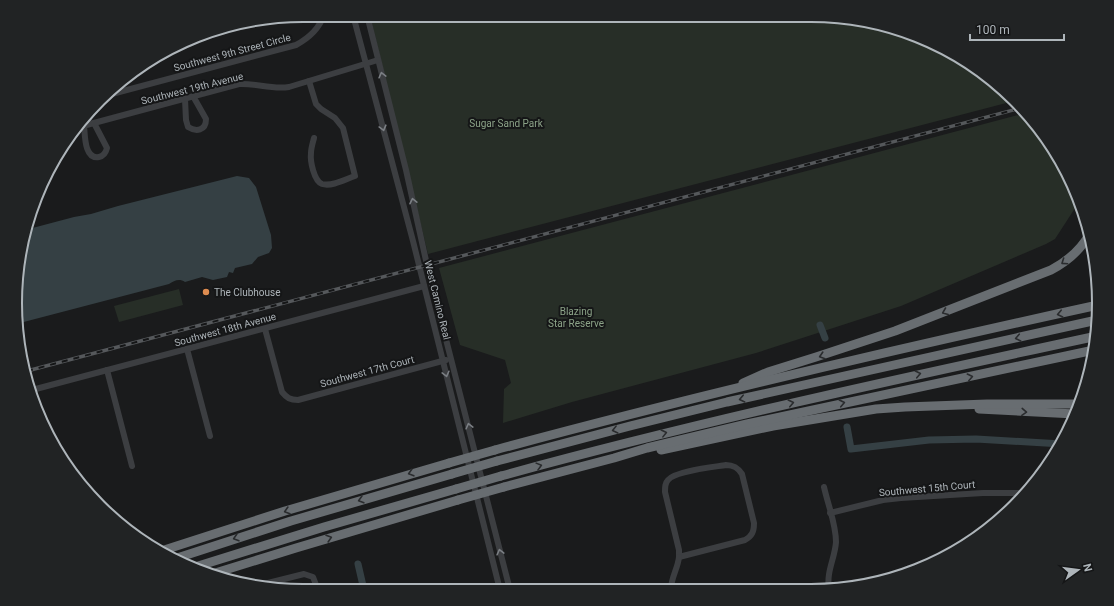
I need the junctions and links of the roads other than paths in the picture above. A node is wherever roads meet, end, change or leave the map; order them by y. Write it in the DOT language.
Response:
graph roads {
  1 [pos="321,22"];
  2 [pos="355,22"];
  3 [pos="369,22"];
  4 [pos="378,60"];
  5 [pos="366,63"];
  6 [pos="309,82"];
  7 [pos="117,92"];
  8 [pos="193,96"];
  9 [pos="185,99"];
  10 [pos="94,123"];
  11 [pos="86,125"];
  12 [pos="83,129"];
  13 [pos="314,138"];
  14 [pos="1085,242"];
  15 [pos="424,286"];
  16 [pos="1092,306"];
  17 [pos="1091,321"];
  18 [pos="265,329"];
  19 [pos="1090,337"];
  20 [pos="187,349"];
  21 [pos="1088,351"];
  22 [pos="452,358"];
  23 [pos="443,361"];
  24 [pos="107,370"];
  25 [pos="36,389"];
  26 [pos="724,391"];
  27 [pos="1073,404"];
  28 [pos="958,405"];
  29 [pos="1070,414"];
  30 [pos="210,436"];
  31 [pos="614,458"];
  32 [pos="132,466"];
  33 [pos="824,487"];
  34 [pos="1018,493"];
  35 [pos="830,513"];
  36 [pos="168,549"];
  37 [pos="182,556"];
  38 [pos="680,557"];
  39 [pos="201,565"];
  40 [pos="221,571"];
  41 [pos="271,582"];
  42 [pos="829,583"];
  43 [pos="316,584"];
  44 [pos="499,584"];
  45 [pos="508,584"];
  46 [pos="672,584"];
  1 -- 7 [label="street, Southwest 9th Street Circle"];
  2 -- 5 [label="street, West Camino Real"];
  3 -- 4 [label="street, West Camino Real"];
  4 -- 5 [label="street, Southwest 19th Avenue"];
  22 -- 4 [label="street, West Camino Real, one-way"];
  5 -- 6 [label="street, Southwest 19th Avenue"];
  5 -- 15 [label="street, West Camino Real, one-way"];
  6 -- 8 [label="street, Southwest 19th Avenue"];
  6 -- 13 [label="street"];
  8 -- 9 [label="street, Southwest 19th Avenue"];
  8 -- 9 [label="street"];
  9 -- 10 [label="street, Southwest 19th Avenue"];
  10 -- 11 [label="street, Southwest 19th Avenue"];
  10 -- 12 [label="street"];
  14 -- 26 [label="highway, one-way"];
  15 -- 18 [label="street, Southwest 18th Avenue"];
  15 -- 23 [label="street, West Camino Real"];
  16 -- 26 [label="highway, one-way"];
  17 -- 37 [label="highway, one-way, bridge"];
  18 -- 20 [label="street, Southwest 18th Avenue"];
  18 -- 23 [label="street, Southwest 17th Court"];
  39 -- 19 [label="highway, one-way, bridge"];
  20 -- 24 [label="street, Southwest 18th Avenue"];
  20 -- 30 [label="street"];
  31 -- 21 [label="highway, one-way"];
  22 -- 23 [label="street, Southwest 17th Court"];
  45 -- 22 [label="street, West Camino Real, one-way"];
  23 -- 44 [label="street, West Camino Real, one-way"];
  24 -- 25 [label="street, Southwest 18th Avenue"];
  24 -- 32 [label="street"];
  26 -- 36 [label="highway, one-way, bridge"];
  27 -- 28 [label="highway"];
  28 -- 29 [label="highway, one-way"];
  28 -- 31 [label="highway"];
  40 -- 31 [label="highway, one-way, bridge"];
  33 -- 35 [label="street"];
  34 -- 35 [label="street, Southwest 15th Court"];
  35 -- 42 [label="street"];
  38 -- 38 [label="street"];
  38 -- 46 [label="street"];
  41 -- 43 [label="street"];
}
